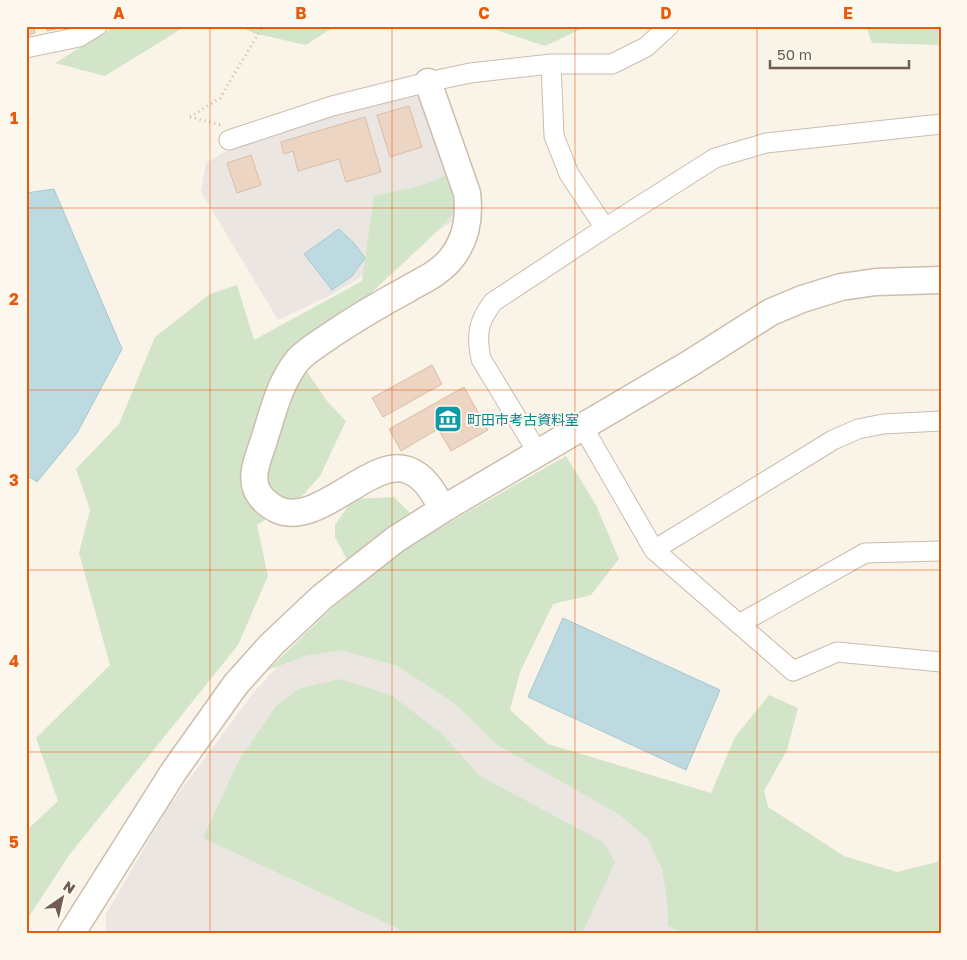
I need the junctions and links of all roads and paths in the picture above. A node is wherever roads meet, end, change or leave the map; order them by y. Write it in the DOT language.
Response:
graph roads {
  1 [pos="97,26"];
  2 [pos="263,26"];
  3 [pos="669,26"];
  4 [pos="26,48"];
  5 [pos="551,64"];
  6 [pos="428,82"];
  7 [pos="941,124"];
  8 [pos="227,133"];
  9 [pos="605,228"];
  10 [pos="941,280"];
  11 [pos="941,421"];
  12 [pos="583,427"];
  13 [pos="538,453"];
  14 [pos="443,509"];
  15 [pos="654,550"];
  16 [pos="941,551"];
  17 [pos="739,624"];
  18 [pos="941,662"];
  19 [pos="71,934"];
  1 -- 4 [label="street"];
  2 -- 8 [label="path"];
  3 -- 5 [label="street"];
  5 -- 6 [label="street"];
  5 -- 9 [label="street"];
  6 -- 8 [label="street"];
  6 -- 14 [label="street"];
  7 -- 9 [label="street"];
  9 -- 13 [label="street"];
  10 -- 12 [label="street"];
  11 -- 15 [label="street"];
  12 -- 13 [label="street"];
  12 -- 15 [label="street"];
  13 -- 14 [label="street"];
  14 -- 19 [label="street"];
  15 -- 17 [label="street"];
  16 -- 17 [label="street"];
  17 -- 18 [label="street"];
}
